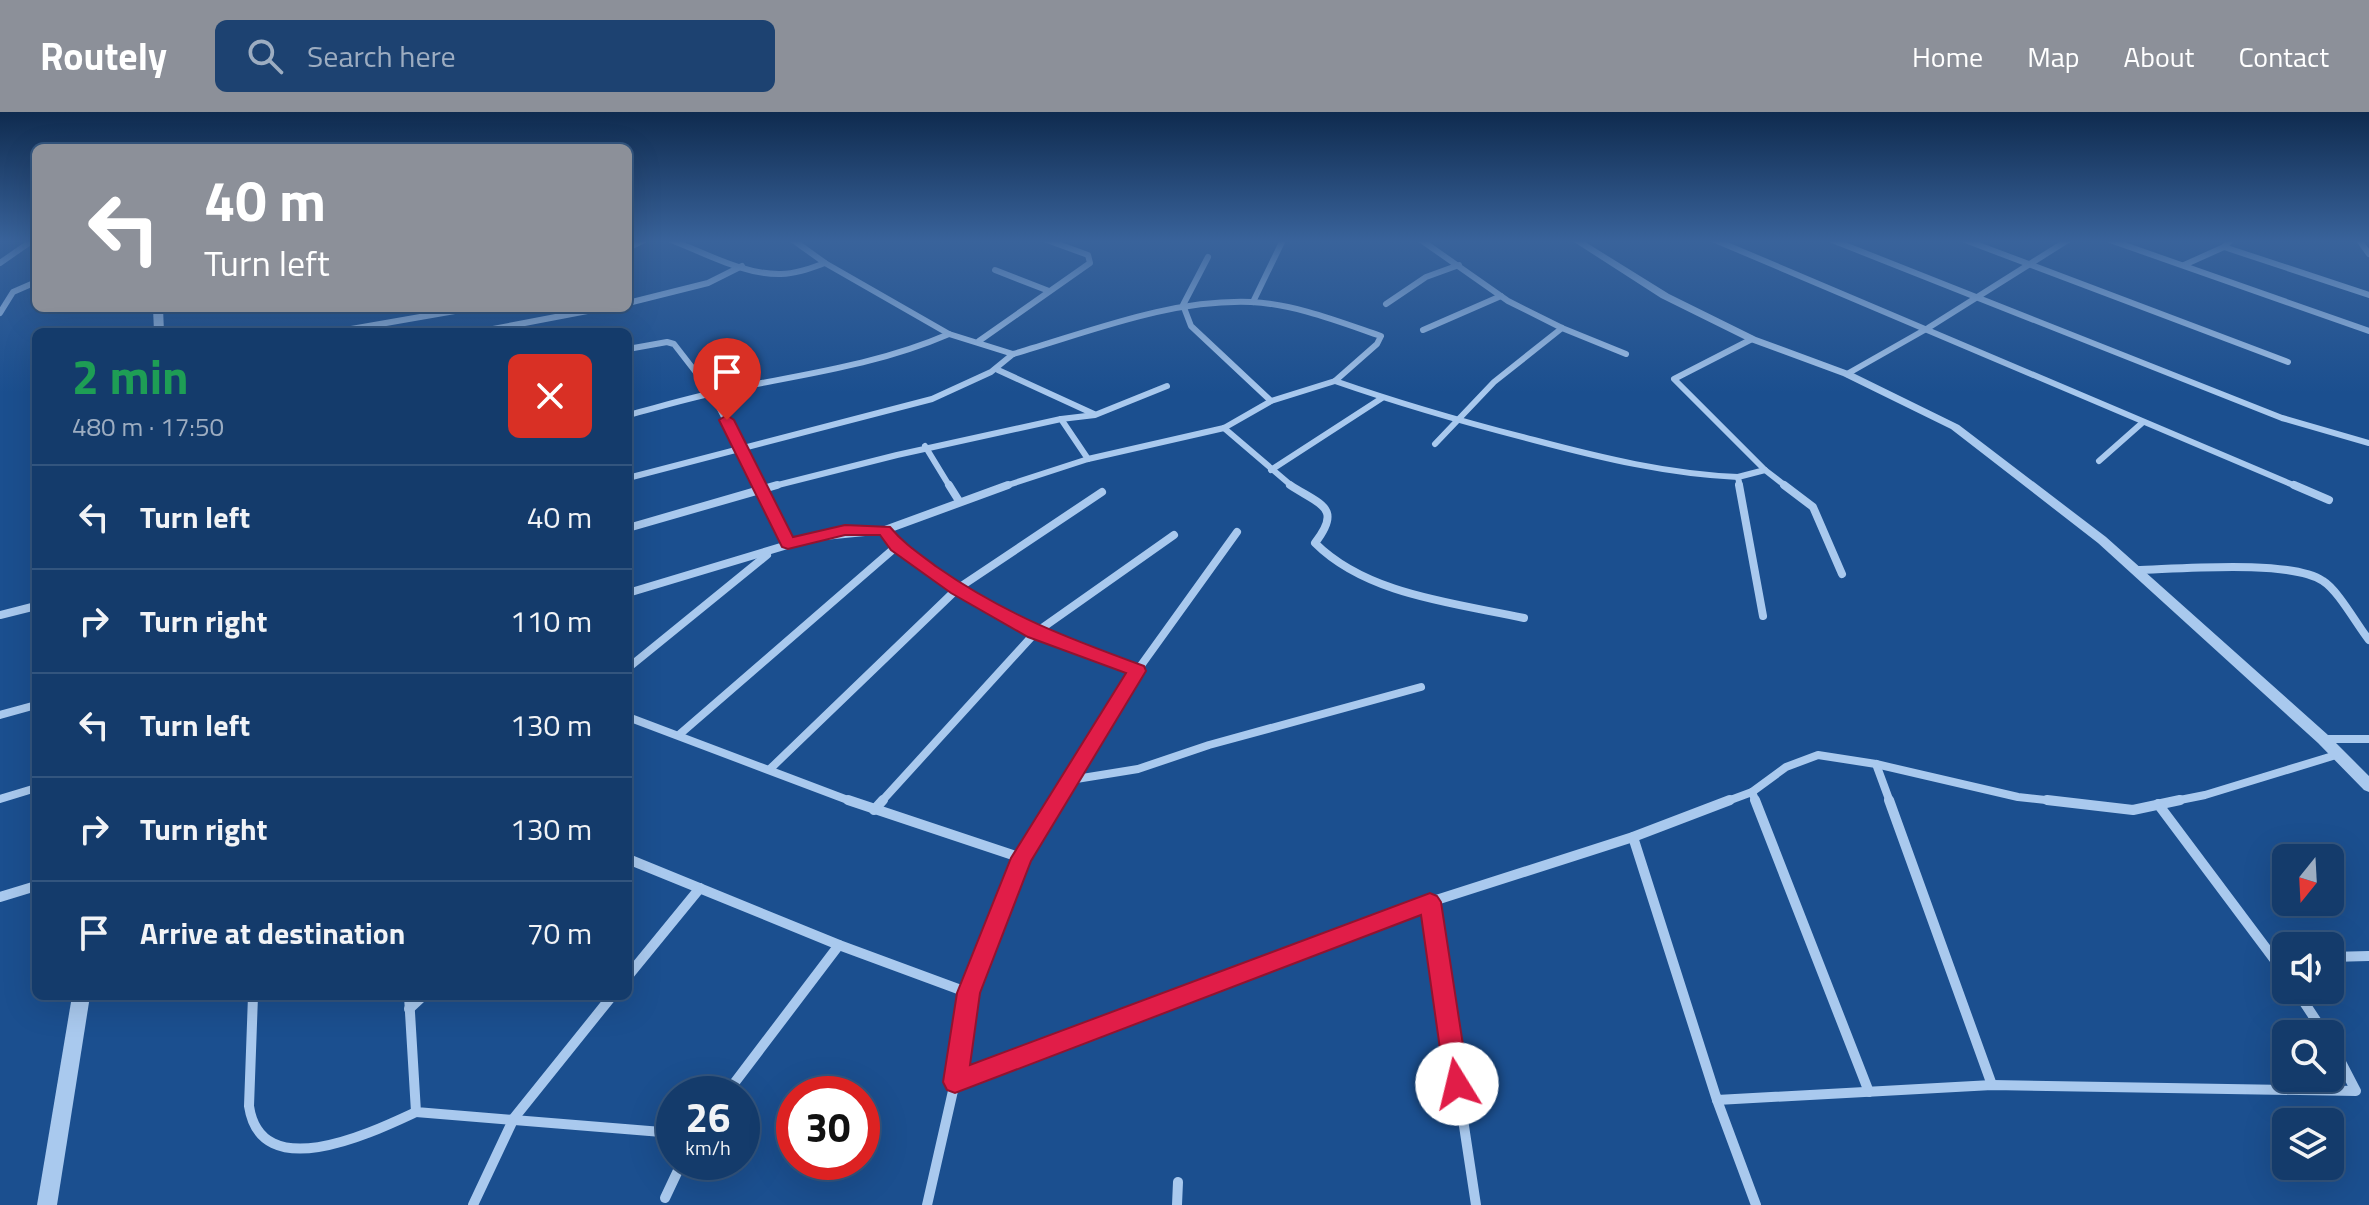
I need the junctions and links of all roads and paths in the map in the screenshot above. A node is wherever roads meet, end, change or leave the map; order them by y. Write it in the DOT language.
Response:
graph roads {
  1 [pos="11,291"];
  2 [pos="676,291"];
  3 [pos="874,291"];
  4 [pos="1049,291"];
  5 [pos="1190,291"];
  6 [pos="1258,291"];
  7 [pos="1405,291"];
  8 [pos="1494,291"];
  9 [pos="1657,291"];
  10 [pos="1838,291"];
  11 [pos="1960,291"];
  12 [pos="1987,291"];
  13 [pos="2098,291"];
  14 [pos="2257,291"];
  15 [pos="1501,296"];
  16 [pos="1977,298"];
  17 [pos="632,302"];
  18 [pos="1253,302"];
  19 [pos="1386,304"];
  20 [pos="1183,305"];
  21 [pos="449,312"];
  22 [pos="582,312"];
  23 [pos="0,313"];
  24 [pos="357,328"];
  25 [pos="498,328"];
  26 [pos="1562,328"];
  27 [pos="1928,328"];
  28 [pos="1423,330"];
  29 [pos="2369,331"];
  30 [pos="949,334"];
  31 [pos="1752,339"];
  32 [pos="979,341"];
  33 [pos="632,348"];
  34 [pos="1013,354"];
  35 [pos="1626,354"];
  36 [pos="2288,362"];
  37 [pos="998,370"];
  38 [pos="1847,374"];
  39 [pos="1335,381"];
  40 [pos="1167,386"];
  41 [pos="712,393"];
  42 [pos="1382,398"];
  43 [pos="1271,401"];
  44 [pos="632,414"];
  45 [pos="1095,415"];
  46 [pos="1061,419"];
  47 [pos="1455,420"];
  48 [pos="2142,423"];
  49 [pos="1224,428"];
  50 [pos="2369,443"];
  51 [pos="1435,444"];
  52 [pos="925,446"];
  53 [pos="741,447"];
  54 [pos="1088,459"];
  55 [pos="2099,461"];
  56 [pos="1271,470"];
  57 [pos="1765,470"];
  58 [pos="632,477"];
  59 [pos="1738,477"];
  60 [pos="759,488"];
  61 [pos="1102,492"];
  62 [pos="2329,500"];
  63 [pos="959,501"];
  64 [pos="632,527"];
  65 [pos="885,530"];
  66 [pos="1237,532"];
  67 [pos="1174,535"];
  68 [pos="788,544"];
  69 [pos="897,546"];
  70 [pos="773,551"];
  71 [pos="2136,570"];
  72 [pos="1842,574"];
  73 [pos="957,589"];
  74 [pos="632,592"];
  75 [pos="32,607"];
  76 [pos="0,615"];
  77 [pos="1763,616"];
  78 [pos="1524,618"];
  79 [pos="1035,633"];
  80 [pos="2369,640"];
  81 [pos="632,665"];
  82 [pos="1137,671"];
  83 [pos="1421,687"];
  84 [pos="32,706"];
  85 [pos="0,715"];
  86 [pos="632,718"];
  87 [pos="680,734"];
  88 [pos="2323,739"];
  89 [pos="2369,739"];
  90 [pos="2336,755"];
  91 [pos="1876,764"];
  92 [pos="770,769"];
  93 [pos="1070,780"];
  94 [pos="2369,786"];
  95 [pos="32,789"];
  96 [pos="1752,792"];
  97 [pos="0,799"];
  98 [pos="2158,804"];
  99 [pos="874,810"];
  100 [pos="1633,837"];
  101 [pos="1022,858"];
  102 [pos="632,861"];
  103 [pos="32,887"];
  104 [pos="700,888"];
  105 [pos="0,897"];
  106 [pos="1430,902"];
  107 [pos="839,945"];
  108 [pos="2272,947"];
  109 [pos="2369,956"];
  110 [pos="2344,957"];
  111 [pos="632,971"];
  112 [pos="969,993"];
  113 [pos="80,1000"];
  114 [pos="253,1000"];
  115 [pos="409,1000"];
  116 [pos="419,1000"];
  117 [pos="609,1000"];
  118 [pos="409,1009"];
  119 [pos="2344,1068"];
  120 [pos="740,1076"];
  121 [pos="955,1082"];
  122 [pos="1992,1085"];
  123 [pos="2272,1090"];
  124 [pos="2344,1091"];
  125 [pos="1869,1092"];
  126 [pos="1717,1100"];
  127 [pos="416,1112"];
  128 [pos="514,1118"];
  129 [pos="656,1131"];
  130 [pos="674,1180"];
  131 [pos="1178,1182"];
  132 [pos="665,1198"];
  133 [pos="47,1205"];
  134 [pos="473,1205"];
  135 [pos="927,1205"];
  136 [pos="1177,1205"];
  137 [pos="1476,1205"];
  138 [pos="1756,1205"];
  1 -- 23 [label="street"];
  2 -- 17 [label="street"];
  3 -- 30 [label="street"];
  4 -- 32 [label="street"];
  5 -- 20 [label="street"];
  6 -- 18 [label="street"];
  7 -- 19 [label="street"];
  8 -- 15 [label="street"];
  9 -- 31 [label="street"];
  10 -- 27 [label="street"];
  11 -- 16 [label="street"];
  12 -- 16 [label="street"];
  13 -- 36 [label="street"];
  14 -- 29 [label="street"];
  15 -- 26 [label="street"];
  15 -- 28 [label="street"];
  16 -- 27 [label="street"];
  16 -- 50 [label="street"];
  18 -- 20 [label="street"];
  18 -- 39 [label="street"];
  20 -- 34 [label="street"];
  20 -- 43 [label="street"];
  21 -- 24 [label="street"];
  22 -- 25 [label="street"];
  26 -- 35 [label="street"];
  26 -- 47 [label="street"];
  27 -- 38 [label="street"];
  27 -- 48 [label="street"];
  30 -- 32 [label="street"];
  30 -- 41 [label="street"];
  31 -- 38 [label="street"];
  31 -- 57 [label="street"];
  32 -- 34 [label="street"];
  33 -- 41 [label="street"];
  34 -- 37 [label="street"];
  37 -- 45 [label="street"];
  37 -- 53 [label="street"];
  38 -- 71 [label="street"];
  39 -- 42 [label="street"];
  39 -- 43 [label="street"];
  40 -- 45 [label="street"];
  41 -- 44 [label="street"];
  41 -- 53 [label="street"];
  42 -- 47 [label="street"];
  42 -- 56 [label="street"];
  43 -- 49 [label="street"];
  45 -- 46 [label="street"];
  46 -- 52 [label="street"];
  46 -- 54 [label="street"];
  47 -- 51 [label="street"];
  47 -- 59 [label="street"];
  48 -- 55 [label="street"];
  48 -- 62 [label="street"];
  49 -- 54 [label="street"];
  49 -- 56 [label="street"];
  52 -- 60 [label="street"];
  52 -- 63 [label="street"];
  53 -- 58 [label="street"];
  53 -- 60 [label="street"];
  54 -- 63 [label="street"];
  56 -- 78 [label="street"];
  57 -- 59 [label="street"];
  57 -- 72 [label="street"];
  59 -- 77 [label="street"];
  60 -- 64 [label="street"];
  60 -- 68 [label="street"];
  61 -- 73 [label="street"];
  63 -- 65 [label="street"];
  65 -- 68 [label="street"];
  65 -- 69 [label="street"];
  66 -- 82 [label="street"];
  67 -- 79 [label="street"];
  68 -- 70 [label="street"];
  69 -- 73 [label="street"];
  69 -- 87 [label="street"];
  70 -- 74 [label="street"];
  70 -- 81 [label="street"];
  71 -- 80 [label="street"];
  71 -- 88 [label="street"];
  73 -- 79 [label="street"];
  73 -- 92 [label="street"];
  75 -- 76 [label="street"];
  79 -- 82 [label="street"];
  79 -- 99 [label="street"];
  82 -- 93 [label="street"];
  83 -- 93 [label="street"];
  84 -- 85 [label="street"];
  86 -- 87 [label="street"];
  87 -- 92 [label="street"];
  88 -- 89 [label="street"];
  88 -- 90 [label="street"];
  90 -- 94 [label="street"];
  90 -- 98 [label="street"];
  91 -- 96 [label="street"];
  91 -- 98 [label="street"];
  91 -- 122 [label="street"];
  92 -- 99 [label="street"];
  93 -- 101 [label="street"];
  95 -- 97 [label="street"];
  96 -- 100 [label="street"];
  96 -- 125 [label="street"];
  98 -- 108 [label="street"];
  99 -- 101 [label="street"];
  100 -- 106 [label="street"];
  100 -- 126 [label="street"];
  101 -- 112 [label="street"];
  102 -- 104 [label="street"];
  103 -- 105 [label="street"];
  104 -- 107 [label="street"];
  104 -- 111 [label="street"];
  106 -- 121 [label="street"];
  106 -- 137 [label="street"];
  107 -- 112 [label="street"];
  107 -- 120 [label="street"];
  109 -- 110 [label="street"];
  112 -- 121 [label="street"];
  113 -- 133 [label="street"];
  114 -- 127 [label="street"];
  115 -- 118 [label="street"];
  116 -- 118 [label="street"];
  117 -- 128 [label="street"];
  118 -- 127 [label="street"];
  119 -- 124 [label="street"];
  121 -- 135 [label="street"];
  122 -- 123 [label="street"];
  122 -- 125 [label="street"];
  125 -- 126 [label="street"];
  126 -- 138 [label="street"];
  127 -- 128 [label="street"];
  128 -- 129 [label="street"];
  128 -- 134 [label="street"];
  130 -- 132 [label="street"];
  131 -- 136 [label="street"];
}
